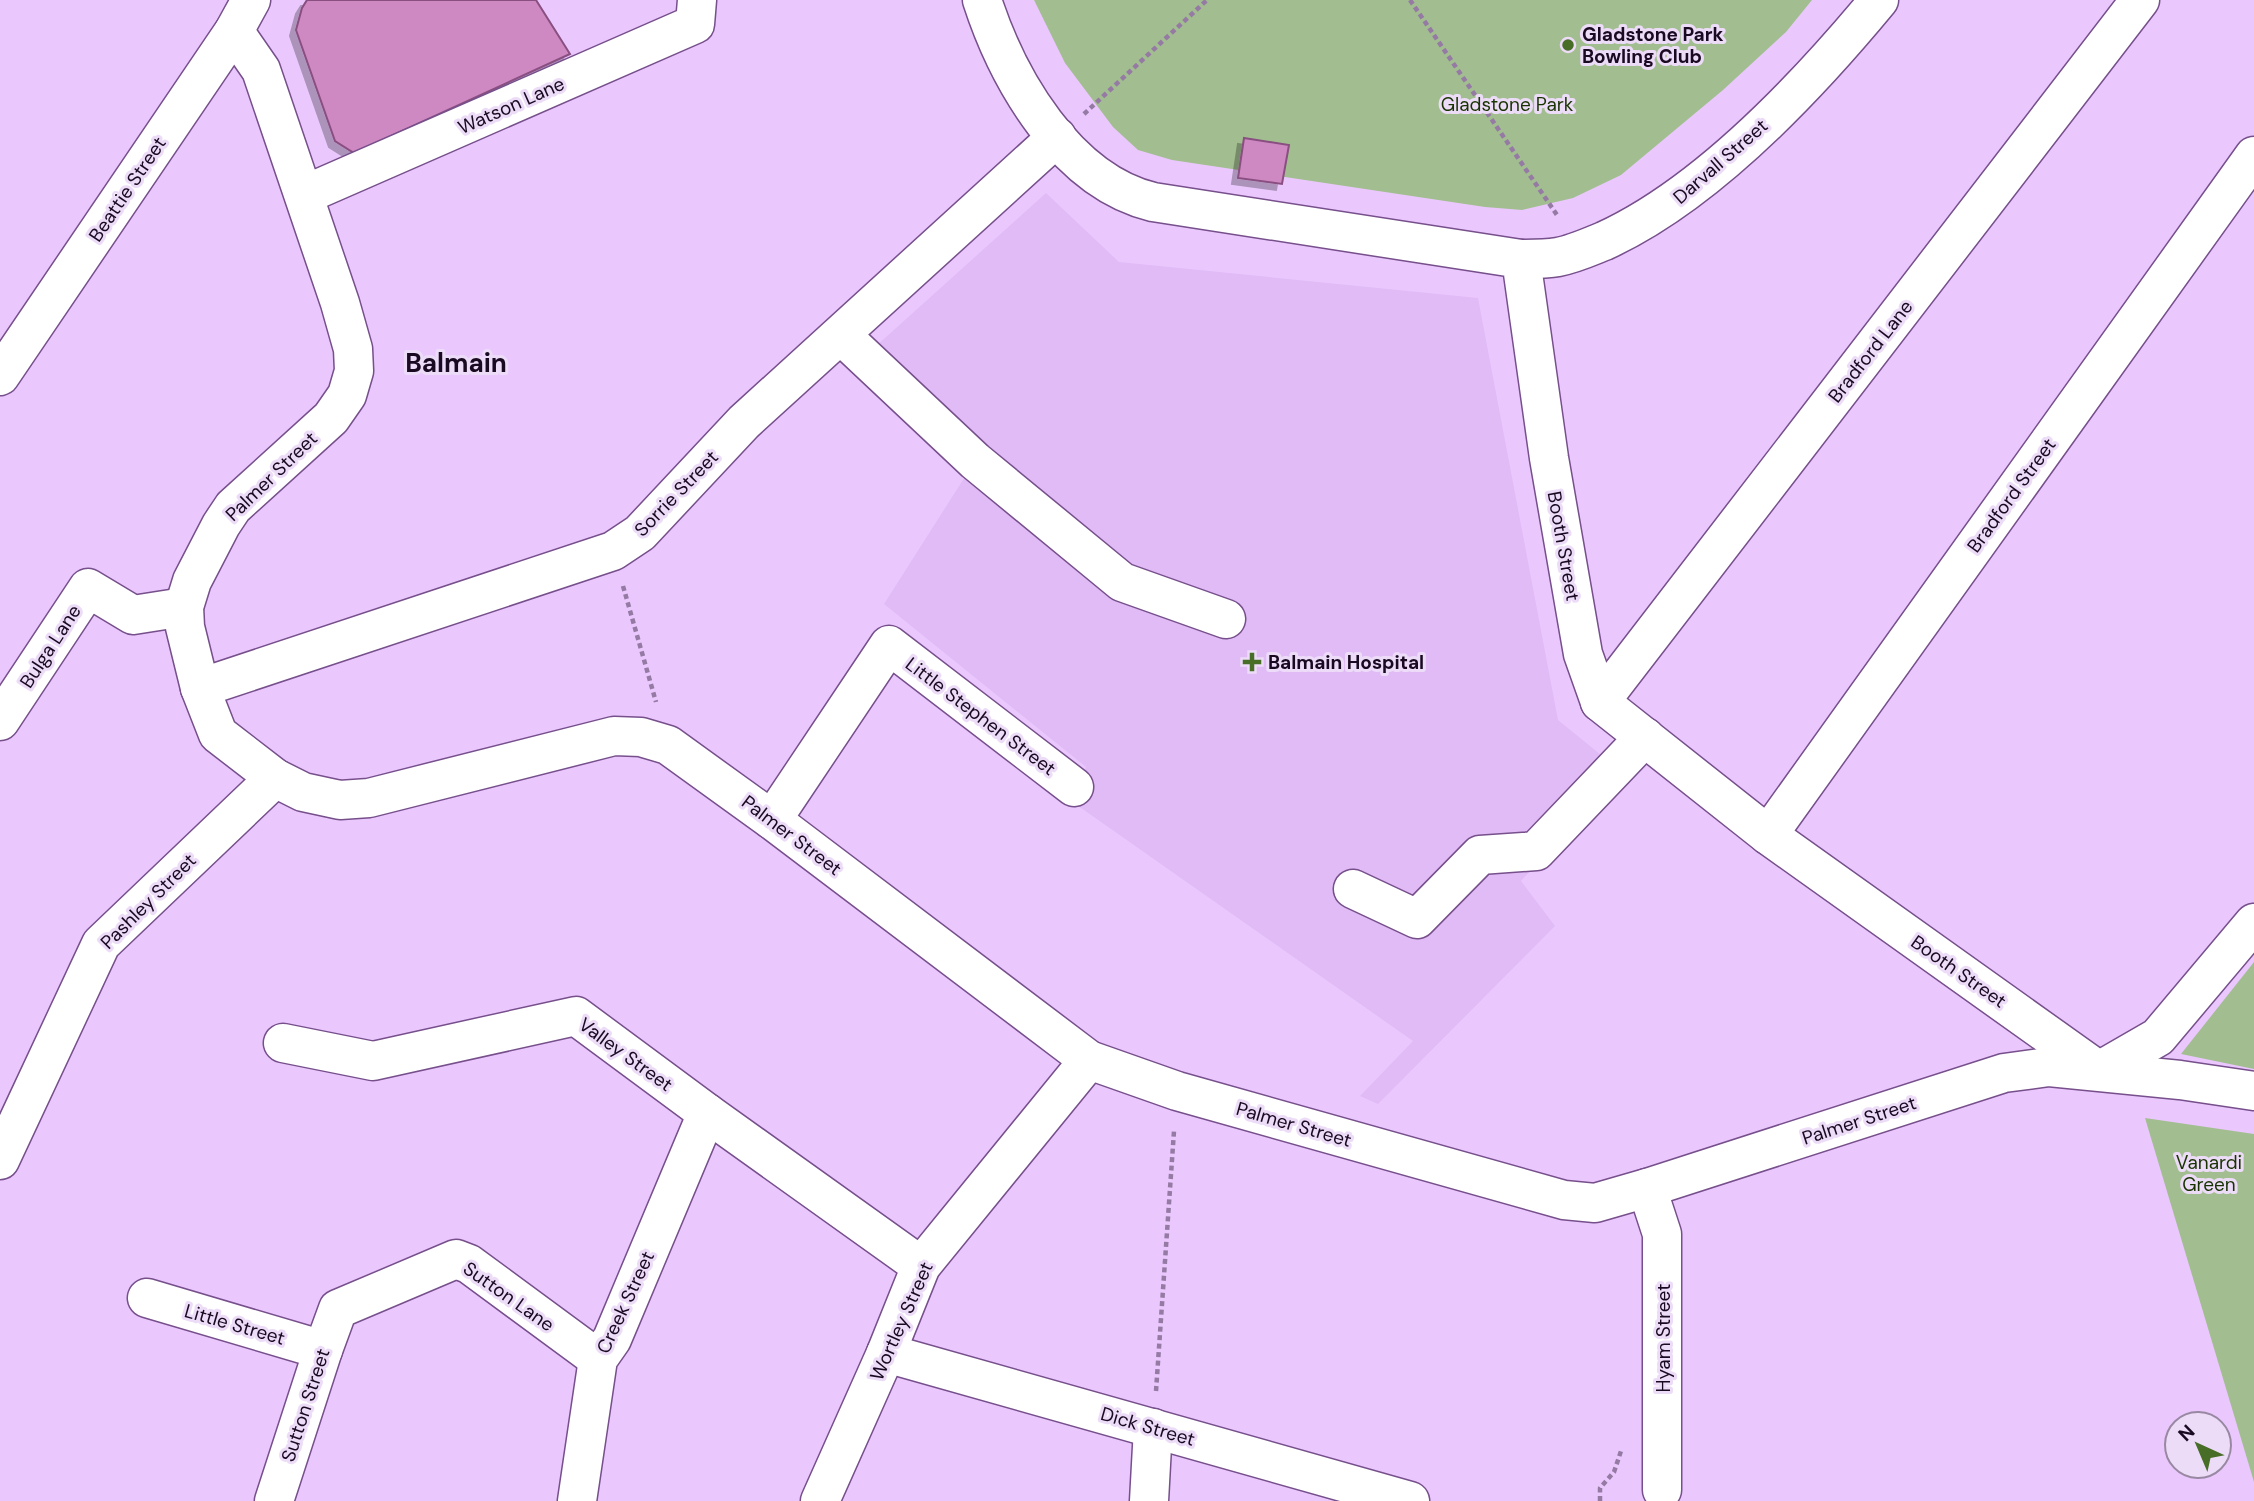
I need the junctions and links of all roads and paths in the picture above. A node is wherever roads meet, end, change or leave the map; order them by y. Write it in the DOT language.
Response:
graph roads {
  1 [pos="697,0"];
  2 [pos="982,0"];
  3 [pos="1207,0"];
  4 [pos="1410,0"];
  5 [pos="1879,0"];
  6 [pos="2140,0"];
  7 [pos="243,15"];
  8 [pos="1070,126"];
  9 [pos="2254,156"];
  10 [pos="304,195"];
  11 [pos="1557,215"];
  12 [pos="1521,259"];
  13 [pos="841,335"];
  14 [pos="0,376"];
  15 [pos="613,551"];
  16 [pos="184,607"];
  17 [pos="1226,619"];
  18 [pos="200,688"];
  19 [pos="1600,702"];
  20 [pos="0,721"];
  21 [pos="1645,737"];
  22 [pos="668,745"];
  23 [pos="275,778"];
  24 [pos="1074,787"];
  25 [pos="772,820"];
  26 [pos="1768,835"];
  27 [pos="1353,889"];
  28 [pos="2254,923"];
  29 [pos="283,1043"];
  30 [pos="1089,1060"];
  31 [pos="2099,1071"];
  32 [pos="1177,1091"];
  33 [pos="2254,1091"];
  34 [pos="706,1113"];
  35 [pos="0,1160"];
  36 [pos="1647,1188"];
  37 [pos="921,1266"];
  38 [pos="147,1298"];
  39 [pos="338,1309"];
  40 [pos="323,1350"];
  41 [pos="886,1353"];
  42 [pos="598,1359"];
  43 [pos="1153,1427"];
  44 [pos="1600,1488"];
  45 [pos="1661,1497"];
  46 [pos="274,1501"];
  47 [pos="577,1501"];
  48 [pos="820,1501"];
  49 [pos="1149,1501"];
  50 [pos="1410,1501"];
  51 [pos="1600,1501"];
  1 -- 10 [label="street, Watson Lane"];
  2 -- 8 [label="street"];
  3 -- 8 [label="path"];
  4 -- 11 [label="path"];
  5 -- 12 [label="street, Darvall Street"];
  6 -- 19 [label="street, Bradford Lane"];
  7 -- 10 [label="street, Palmer Street"];
  7 -- 14 [label="street, Beattie Street"];
  8 -- 12 [label="street"];
  8 -- 13 [label="street, Sorrie Street"];
  9 -- 26 [label="street, Bradford Street"];
  10 -- 16 [label="street, Palmer Street"];
  12 -- 19 [label="street, Booth Street"];
  13 -- 15 [label="street, Sorrie Street"];
  13 -- 17 [label="street"];
  15 -- 18 [label="street, Sorrie Street"];
  15 -- 22 [label="path"];
  16 -- 18 [label="street, Palmer Street"];
  16 -- 20 [label="street, Bulga Lane"];
  18 -- 23 [label="street, Palmer Street"];
  19 -- 21 [label="street, Booth Street"];
  21 -- 26 [label="street, Booth Street"];
  21 -- 27 [label="street"];
  22 -- 23 [label="street, Palmer Street"];
  22 -- 25 [label="street, Palmer Street"];
  23 -- 35 [label="street, Pashley Street"];
  24 -- 25 [label="street, Little Stephen Street"];
  25 -- 30 [label="street, Palmer Street"];
  26 -- 31 [label="street, Booth Street"];
  28 -- 31 [label="street"];
  29 -- 34 [label="street, Valley Street"];
  30 -- 32 [label="street, Palmer Street"];
  30 -- 37 [label="street, Wortley Street"];
  31 -- 33 [label="street, Booth Street"];
  31 -- 36 [label="street, Palmer Street"];
  32 -- 36 [label="street, Palmer Street"];
  32 -- 43 [label="path"];
  34 -- 37 [label="street, Valley Street"];
  34 -- 42 [label="street, Creek Street"];
  36 -- 45 [label="street, Hyam Street"];
  37 -- 41 [label="street, Wortley Street"];
  38 -- 40 [label="street, Little Street"];
  39 -- 40 [label="street, Sutton Street"];
  39 -- 42 [label="street, Sutton Lane"];
  40 -- 46 [label="street, Sutton Street"];
  41 -- 43 [label="street, Dick Street"];
  41 -- 48 [label="street, Wortley Street"];
  42 -- 47 [label="street, Creek Street"];
  43 -- 49 [label="street"];
  43 -- 50 [label="street, Dick Street"];
  44 -- 51 [label="path"];
}
